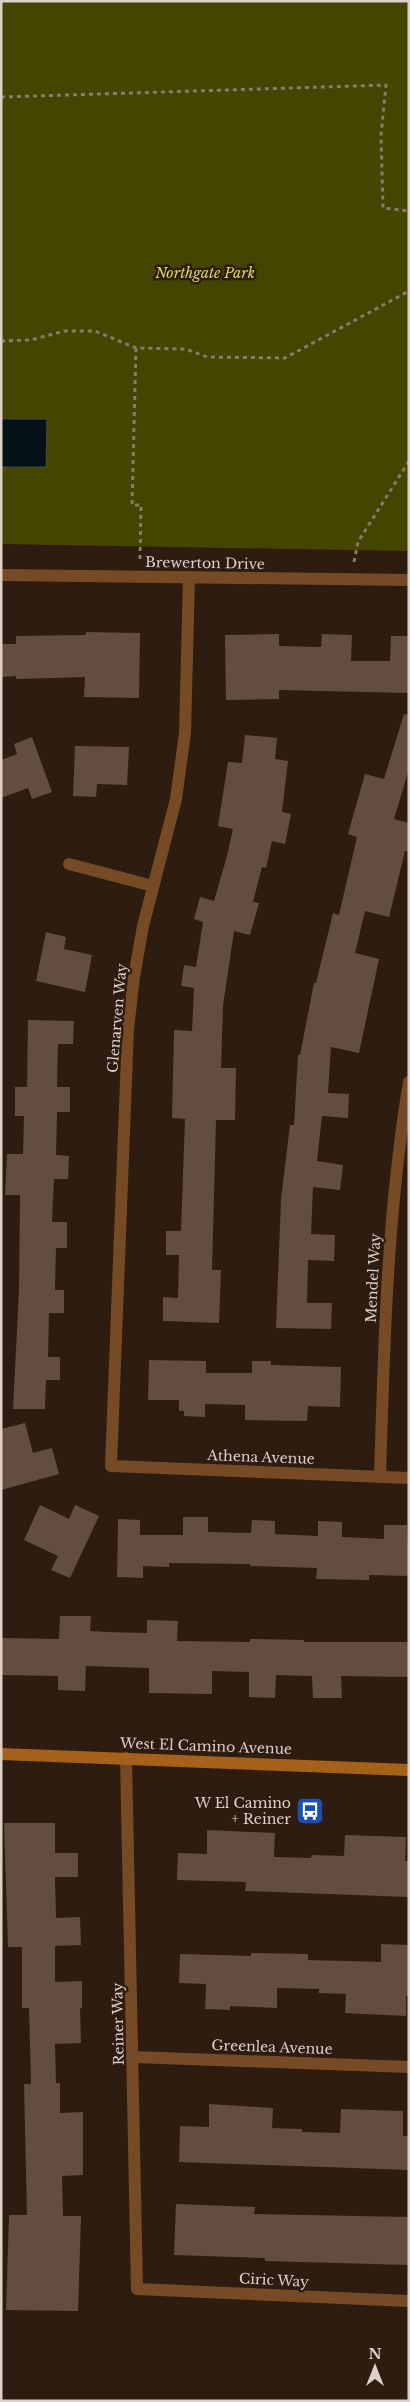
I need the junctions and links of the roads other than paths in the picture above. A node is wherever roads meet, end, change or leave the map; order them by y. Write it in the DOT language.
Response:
graph roads {
  1 [pos="1,575"];
  2 [pos="189,578"];
  3 [pos="409,580"];
  4 [pos="70,864"];
  5 [pos="153,886"];
  6 [pos="409,1082"];
  7 [pos="111,1466"];
  8 [pos="380,1477"];
  9 [pos="409,1478"];
  10 [pos="1,1754"];
  11 [pos="126,1758"];
  12 [pos="409,1770"];
  13 [pos="134,2057"];
  14 [pos="409,2067"];
  15 [pos="137,2289"];
  16 [pos="409,2301"];
  1 -- 2 [label="street, Brewerton Drive"];
  2 -- 3 [label="street, Brewerton Drive"];
  2 -- 5 [label="street, Glenarven Way"];
  4 -- 5 [label="street"];
  5 -- 7 [label="street, Glenarven Way"];
  6 -- 8 [label="street, Mendel Way"];
  7 -- 8 [label="street, Athena Avenue"];
  8 -- 9 [label="street, Athena Avenue"];
  10 -- 11 [label="main road, West El Camino Avenue"];
  11 -- 12 [label="main road, West El Camino Avenue"];
  11 -- 13 [label="street, Reiner Way"];
  13 -- 14 [label="street, Greenlea Avenue"];
  13 -- 15 [label="street, Reiner Way"];
  15 -- 16 [label="street, Ciric Way"];
}
